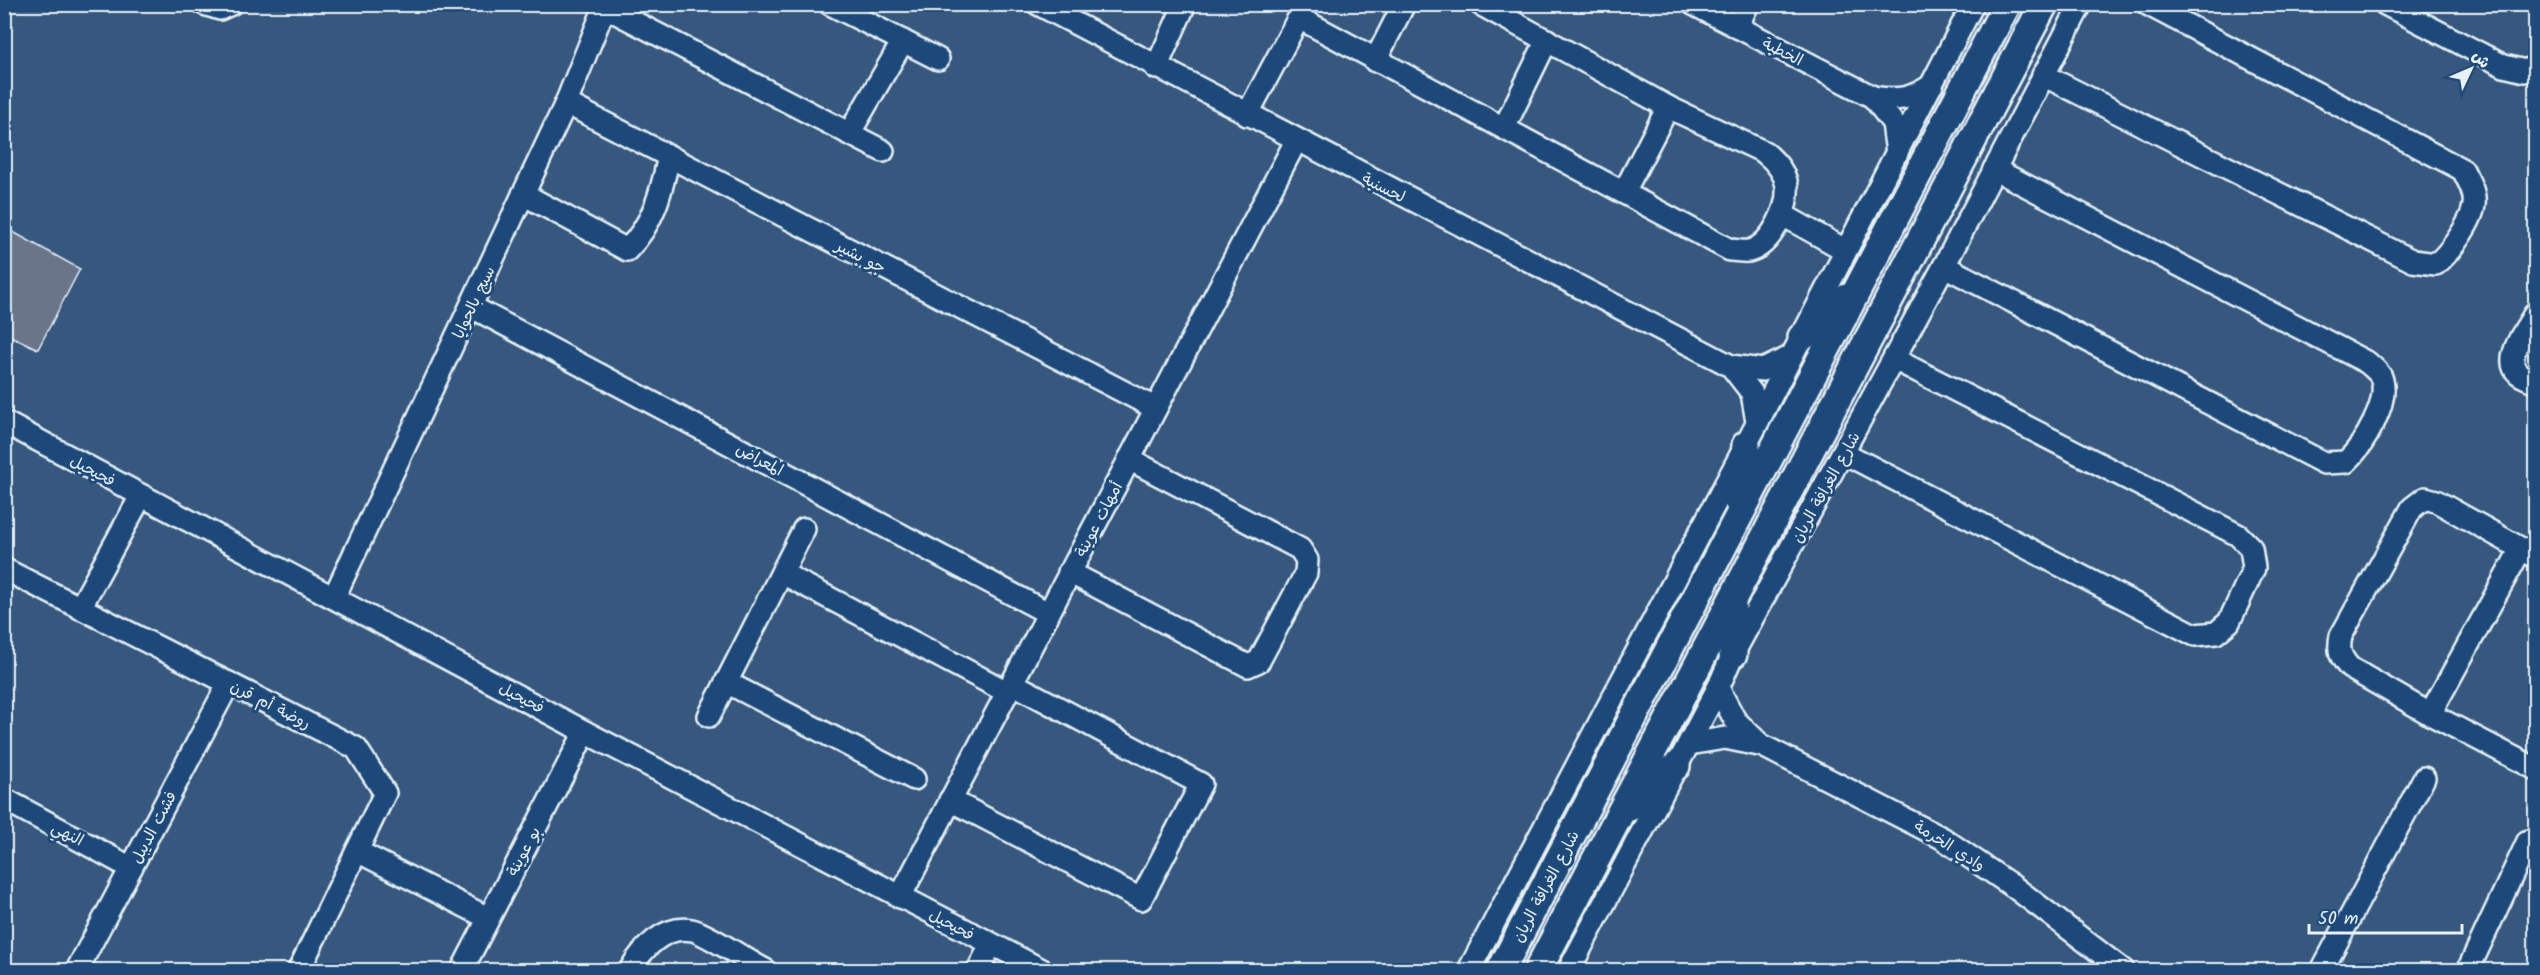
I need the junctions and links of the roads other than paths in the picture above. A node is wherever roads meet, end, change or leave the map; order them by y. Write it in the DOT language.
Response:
graph roads {
  1 [pos="204,4"];
  2 [pos="231,4"];
  3 [pos="830,4"];
  4 [pos="1038,4"];
  5 [pos="1185,4"];
  6 [pos="1404,4"];
  7 [pos="1480,4"];
  8 [pos="1693,4"];
  9 [pos="1748,4"];
  10 [pos="1972,4"];
  11 [pos="2007,4"];
  12 [pos="2044,4"];
  13 [pos="2081,4"];
  14 [pos="2147,4"];
  15 [pos="2385,4"];
  16 [pos="606,6"];
  17 [pos="1737,27"];
  18 [pos="1547,40"];
  19 [pos="903,41"];
  20 [pos="938,59"];
  21 [pos="1375,61"];
  22 [pos="2535,66"];
  23 [pos="1156,68"];
  24 [pos="2043,75"];
  25 [pos="1932,84"];
  26 [pos="1873,98"];
  27 [pos="566,103"];
  28 [pos="1668,107"];
  29 [pos="1247,115"];
  30 [pos="1504,128"];
  31 [pos="849,134"];
  32 [pos="1296,141"];
  33 [pos="883,152"];
  34 [pos="1897,153"];
  35 [pos="669,156"];
  36 [pos="1994,169"];
  37 [pos="1624,192"];
  38 [pos="523,194"];
  39 [pos="1783,215"];
  40 [pos="1845,250"];
  41 [pos="1944,266"];
  42 [pos="1860,287"];
  43 [pos="472,307"];
  44 [pos="2535,312"];
  45 [pos="1796,347"];
  46 [pos="1894,359"];
  47 [pos="1731,366"];
  48 [pos="2535,382"];
  49 [pos="1155,408"];
  50 [pos="4,422"];
  51 [pos="1751,433"];
  52 [pos="1844,453"];
  53 [pos="1129,459"];
  54 [pos="141,496"];
  55 [pos="1737,519"];
  56 [pos="804,529"];
  57 [pos="2528,553"];
  58 [pos="4,569"];
  59 [pos="1069,572"];
  60 [pos="782,573"];
  61 [pos="333,597"];
  62 [pos="1732,598"];
  63 [pos="80,608"];
  64 [pos="1048,613"];
  65 [pos="1734,654"];
  66 [pos="726,682"];
  67 [pos="229,683"];
  68 [pos="1009,687"];
  69 [pos="1719,688"];
  70 [pos="2430,714"];
  71 [pos="708,716"];
  72 [pos="585,732"];
  73 [pos="1761,745"];
  74 [pos="1682,755"];
  75 [pos="2535,769"];
  76 [pos="2424,778"];
  77 [pos="914,779"];
  78 [pos="4,799"];
  79 [pos="951,800"];
  80 [pos="1618,818"];
  81 [pos="2528,841"];
  82 [pos="357,851"];
  83 [pos="131,868"];
  84 [pos="900,897"];
  85 [pos="488,918"];
  86 [pos="991,945"];
  87 [pos="77,970"];
  88 [pos="299,970"];
  89 [pos="462,970"];
  90 [pos="630,970"];
  91 [pos="765,970"];
  92 [pos="978,970"];
  93 [pos="1042,970"];
  94 [pos="1469,970"];
  95 [pos="1501,970"];
  96 [pos="1538,970"];
  97 [pos="1569,970"];
  98 [pos="2123,970"];
  99 [pos="2322,970"];
  100 [pos="2468,970"];
  1 -- 2 [label="street"];
  3 -- 19 [label="street"];
  4 -- 23 [label="street, لحسنية"];
  5 -- 23 [label="street"];
  6 -- 21 [label="street"];
  7 -- 18 [label="street"];
  8 -- 17 [label="street, الخطية"];
  9 -- 17 [label="street"];
  10 -- 25 [label="street, شارع الغرافة الريان"];
  11 -- 42 [label="main road, شارع الغرافة الريان"];
  12 -- 62 [label="main road, شارع الغرافة الريان"];
  13 -- 24 [label="street, شارع الغرافة الريان"];
  14 -- 24 [label="street"];
  15 -- 22 [label="street"];
  16 -- 27 [label="street, سيج بالحوايا"];
  16 -- 31 [label="street"];
  17 -- 26 [label="street, الخطية"];
  18 -- 28 [label="street"];
  18 -- 30 [label="street"];
  19 -- 20 [label="street"];
  19 -- 31 [label="street"];
  21 -- 29 [label="street"];
  21 -- 30 [label="street"];
  23 -- 29 [label="street, لحسنية"];
  24 -- 36 [label="street, شارع الغرافة الريان"];
  25 -- 26 [label="street, الخطية"];
  25 -- 34 [label="street, شارع الغرافة الريان"];
  26 -- 34 [label="street, الخطية"];
  27 -- 35 [label="street, جو بشير"];
  27 -- 38 [label="street, سيج بالحوايا"];
  28 -- 37 [label="street"];
  28 -- 39 [label="street"];
  29 -- 32 [label="street, لحسنية"];
  30 -- 37 [label="street"];
  31 -- 33 [label="street"];
  32 -- 47 [label="street, لحسنية"];
  32 -- 49 [label="street, أمهات عوينة"];
  34 -- 40 [label="street, شارع الغرافة الريان"];
  35 -- 38 [label="street"];
  35 -- 49 [label="street, جو بشير"];
  36 -- 41 [label="street, شارع الغرافة الريان"];
  36 -- 41 [label="street"];
  37 -- 39 [label="street"];
  38 -- 43 [label="street, سيج بالحوايا"];
  39 -- 40 [label="street"];
  40 -- 45 [label="street, شارع الغرافة الريان"];
  41 -- 46 [label="street, شارع الغرافة الريان"];
  42 -- 45 [label="main road"];
  42 -- 55 [label="main road, شارع الغرافة الريان"];
  43 -- 61 [label="street, سيج بالحوايا"];
  43 -- 64 [label="street, المعراض"];
  44 -- 48 [label="street"];
  45 -- 47 [label="street, لحسنية"];
  45 -- 51 [label="street, شارع الغرافة الريان"];
  46 -- 52 [label="street, شارع الغرافة الريان"];
  46 -- 52 [label="street"];
  47 -- 51 [label="street, لحسنية"];
  49 -- 53 [label="street, أمهات عوينة"];
  50 -- 54 [label="street, فحيحيل"];
  51 -- 55 [label="main road"];
  51 -- 94 [label="street, شارع الغرافة الريان"];
  52 -- 65 [label="street, شارع الغرافة الريان"];
  53 -- 59 [label="street, أمهات عوينة"];
  53 -- 59 [label="street"];
  54 -- 61 [label="street, فحيحيل"];
  54 -- 63 [label="street"];
  55 -- 95 [label="main road, شارع الغرافة الريان"];
  56 -- 60 [label="street"];
  57 -- 70 [label="street"];
  57 -- 70 [label="street"];
  58 -- 63 [label="street, روضة أم قرن"];
  59 -- 64 [label="street, أمهات عوينة"];
  60 -- 66 [label="street"];
  60 -- 68 [label="street"];
  61 -- 72 [label="street, فحيحيل"];
  62 -- 65 [label="main road"];
  62 -- 80 [label="main road, شارع الغرافة الريان"];
  63 -- 67 [label="street, روضة أم قرن"];
  64 -- 68 [label="street, أمهات عوينة"];
  65 -- 69 [label="street, شارع الغرافة الريان"];
  66 -- 71 [label="street"];
  66 -- 77 [label="street"];
  67 -- 82 [label="street, روضة أم قرن"];
  67 -- 83 [label="street, فشت الديبل"];
  68 -- 79 [label="street, أمهات عوينة"];
  68 -- 79 [label="street"];
  69 -- 73 [label="street, وادي الخرمة"];
  69 -- 74 [label="street, شارع الغرافة الريان"];
  70 -- 75 [label="street"];
  72 -- 84 [label="street, فحيحيل"];
  72 -- 85 [label="street, بو عوينة"];
  73 -- 74 [label="street, وادي الخرمة"];
  73 -- 98 [label="street, وادي الخرمة"];
  74 -- 80 [label="main road"];
  74 -- 97 [label="street, شارع الغرافة الريان"];
  76 -- 99 [label="street"];
  78 -- 83 [label="street, النهي"];
  79 -- 84 [label="street, أمهات عوينة"];
  80 -- 96 [label="main road, شارع الغرافة الريان"];
  81 -- 100 [label="street"];
  82 -- 85 [label="street"];
  82 -- 88 [label="street, روضة أم قرن"];
  83 -- 87 [label="street, فشت الديبل"];
  84 -- 86 [label="street, فحيحيل"];
  85 -- 89 [label="street, بو عوينة"];
  86 -- 92 [label="street"];
  86 -- 93 [label="street, فحيحيل"];
  90 -- 91 [label="street"];
}
